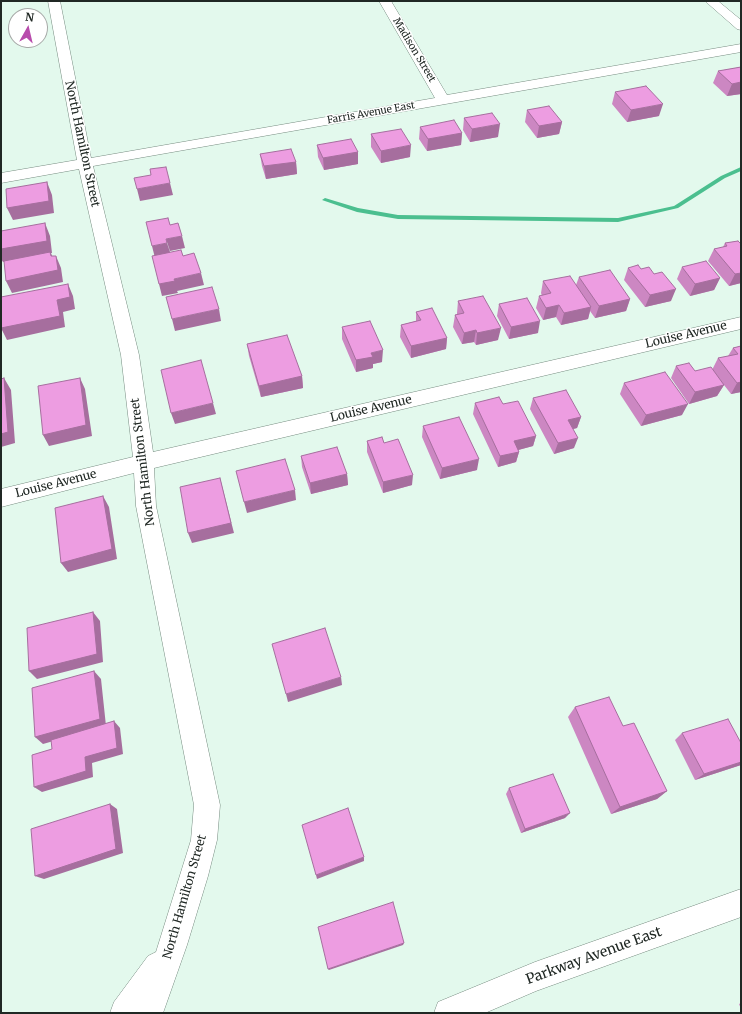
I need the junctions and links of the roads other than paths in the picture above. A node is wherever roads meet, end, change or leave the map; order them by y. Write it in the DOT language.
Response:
graph roads {
  1 [pos="54,1"];
  2 [pos="385,1"];
  3 [pos="711,1"];
  4 [pos="741,26"];
  5 [pos="741,48"];
  6 [pos="443,100"];
  7 [pos="85,164"];
  8 [pos="1,178"];
  9 [pos="741,323"];
  10 [pos="144,463"];
  11 [pos="1,498"];
  12 [pos="741,903"];
  13 [pos="173,945"];
  14 [pos="125,1013"];
  15 [pos="148,1013"];
  16 [pos="449,1013"];
  1 -- 7 [label="street, North Hamilton Street"];
  2 -- 6 [label="street, Madison Street"];
  3 -- 4 [label="street"];
  5 -- 6 [label="street, Farris Avenue East"];
  6 -- 7 [label="street, Farris Avenue East"];
  7 -- 8 [label="street, Farris Avenue East"];
  7 -- 10 [label="street, North Hamilton Street"];
  9 -- 10 [label="street, Louise Avenue"];
  10 -- 11 [label="street, Louise Avenue"];
  10 -- 13 [label="street, North Hamilton Street"];
  12 -- 16 [label="street, Parkway Avenue East"];
  13 -- 14 [label="street"];
  13 -- 15 [label="street, North Hamilton Street"];
}
